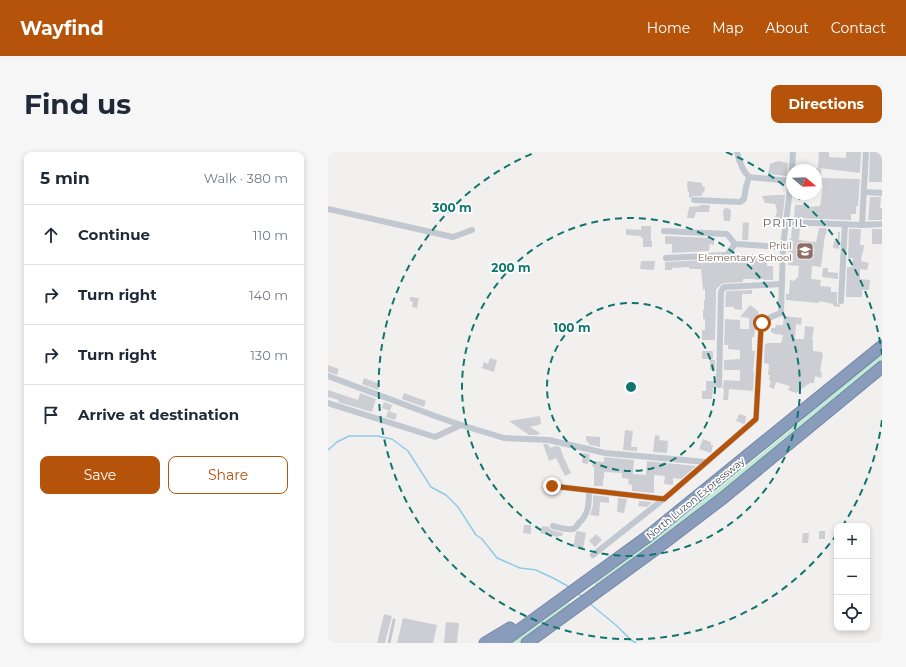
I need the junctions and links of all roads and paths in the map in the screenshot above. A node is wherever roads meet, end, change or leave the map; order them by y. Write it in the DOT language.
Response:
graph roads {
  1 [pos="737,152"];
  2 [pos="793,152"];
  3 [pos="866,152"];
  4 [pos="792,164"];
  5 [pos="749,177"];
  6 [pos="786,181"];
  7 [pos="864,192"];
  8 [pos="882,193"];
  9 [pos="694,200"];
  10 [pos="789,200"];
  11 [pos="328,209"];
  12 [pos="786,222"];
  13 [pos="845,224"];
  14 [pos="882,224"];
  15 [pos="862,225"];
  16 [pos="472,230"];
  17 [pos="664,231"];
  18 [pos="735,244"];
  19 [pos="783,247"];
  20 [pos="666,258"];
  21 [pos="782,284"];
  22 [pos="841,301"];
  23 [pos="882,346"];
  24 [pos="882,367"];
  25 [pos="328,376"];
  26 [pos="719,385"];
  27 [pos="328,403"];
  28 [pos="462,426"];
  29 [pos="706,462"];
  30 [pos="552,486"];
  31 [pos="589,491"];
  32 [pos="664,499"];
  33 [pos="553,526"];
  34 [pos="593,555"];
  35 [pos="566,596"];
  36 [pos="394,620"];
  37 [pos="389,643"];
  38 [pos="485,643"];
  39 [pos="501,643"];
  40 [pos="527,643"];
  1 -- 5 [label="street"];
  2 -- 4 [label="street"];
  3 -- 7 [label="street"];
  5 -- 6 [label="street"];
  5 -- 9 [label="street"];
  7 -- 8 [label="street"];
  7 -- 15 [label="street"];
  10 -- 12 [label="street"];
  11 -- 16 [label="street"];
  12 -- 13 [label="street"];
  12 -- 19 [label="street"];
  13 -- 15 [label="street"];
  13 -- 22 [label="street"];
  14 -- 15 [label="street"];
  17 -- 18 [label="street"];
  18 -- 19 [label="street"];
  18 -- 20 [label="street"];
  19 -- 21 [label="street"];
  21 -- 26 [label="street"];
  21 -- 29 [label="street"];
  23 -- 35 [label="highway, North Luzon Expressway"];
  24 -- 40 [label="highway, North Luzon Expressway"];
  25 -- 28 [label="street"];
  27 -- 28 [label="street"];
  28 -- 29 [label="street"];
  29 -- 32 [label="street"];
  30 -- 31 [label="street"];
  31 -- 32 [label="street"];
  31 -- 33 [label="street"];
  32 -- 34 [label="street"];
  35 -- 38 [label="highway"];
  35 -- 39 [label="highway, North Luzon Expressway"];
  36 -- 37 [label="lane"];
}
